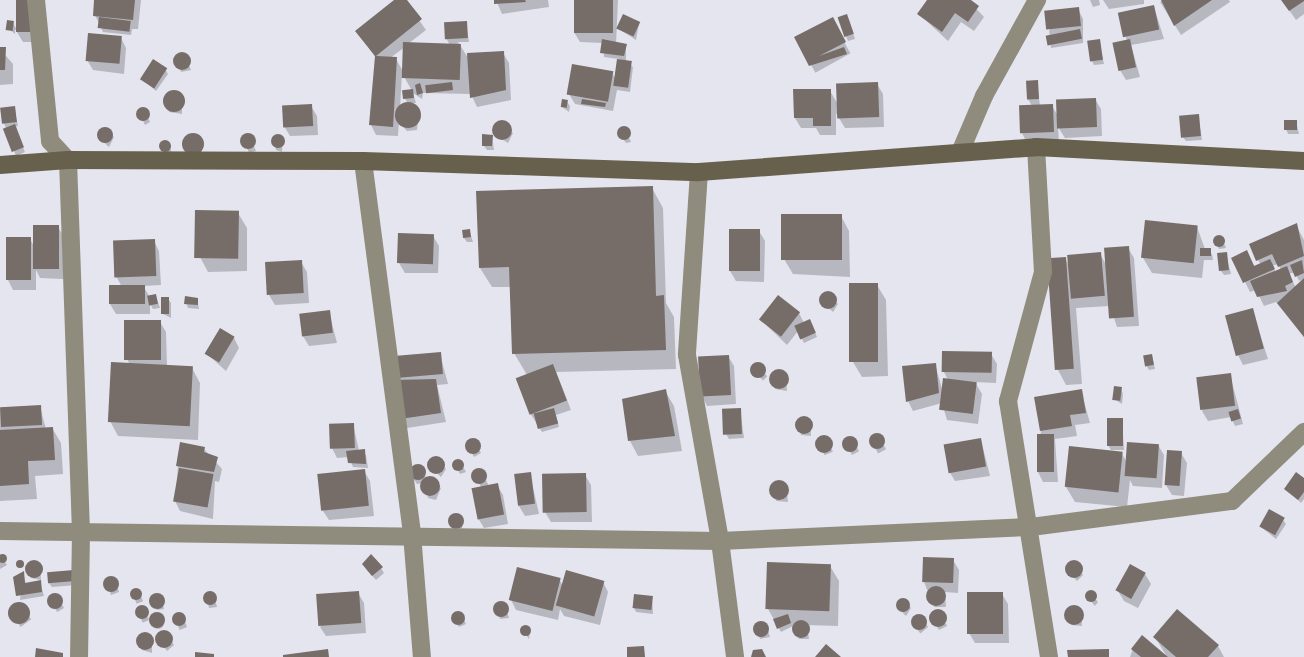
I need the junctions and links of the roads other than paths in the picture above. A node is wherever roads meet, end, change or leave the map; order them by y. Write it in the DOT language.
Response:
graph roads {
  1 [pos="36,0"];
  2 [pos="1037,0"];
  3 [pos="1036,147"];
  4 [pos="961,150"];
  5 [pos="68,160"];
  6 [pos="1304,161"];
  7 [pos="363,162"];
  8 [pos="0,165"];
  9 [pos="699,172"];
  10 [pos="1304,432"];
  11 [pos="1031,527"];
  12 [pos="0,531"];
  13 [pos="81,532"];
  14 [pos="412,534"];
  15 [pos="720,541"];
  16 [pos="79,657"];
  17 [pos="422,657"];
  18 [pos="735,657"];
  19 [pos="1049,657"];
  1 -- 5 [label="street"];
  2 -- 4 [label="street"];
  3 -- 4 [label="main road"];
  3 -- 6 [label="main road"];
  3 -- 11 [label="street"];
  4 -- 9 [label="main road"];
  5 -- 7 [label="main road"];
  5 -- 8 [label="main road"];
  5 -- 13 [label="street"];
  7 -- 9 [label="main road"];
  7 -- 14 [label="street"];
  9 -- 15 [label="street"];
  10 -- 11 [label="street"];
  11 -- 15 [label="street"];
  11 -- 19 [label="street"];
  12 -- 13 [label="street"];
  13 -- 14 [label="street"];
  13 -- 16 [label="street"];
  14 -- 15 [label="street"];
  14 -- 17 [label="street"];
  15 -- 18 [label="street"];
}
